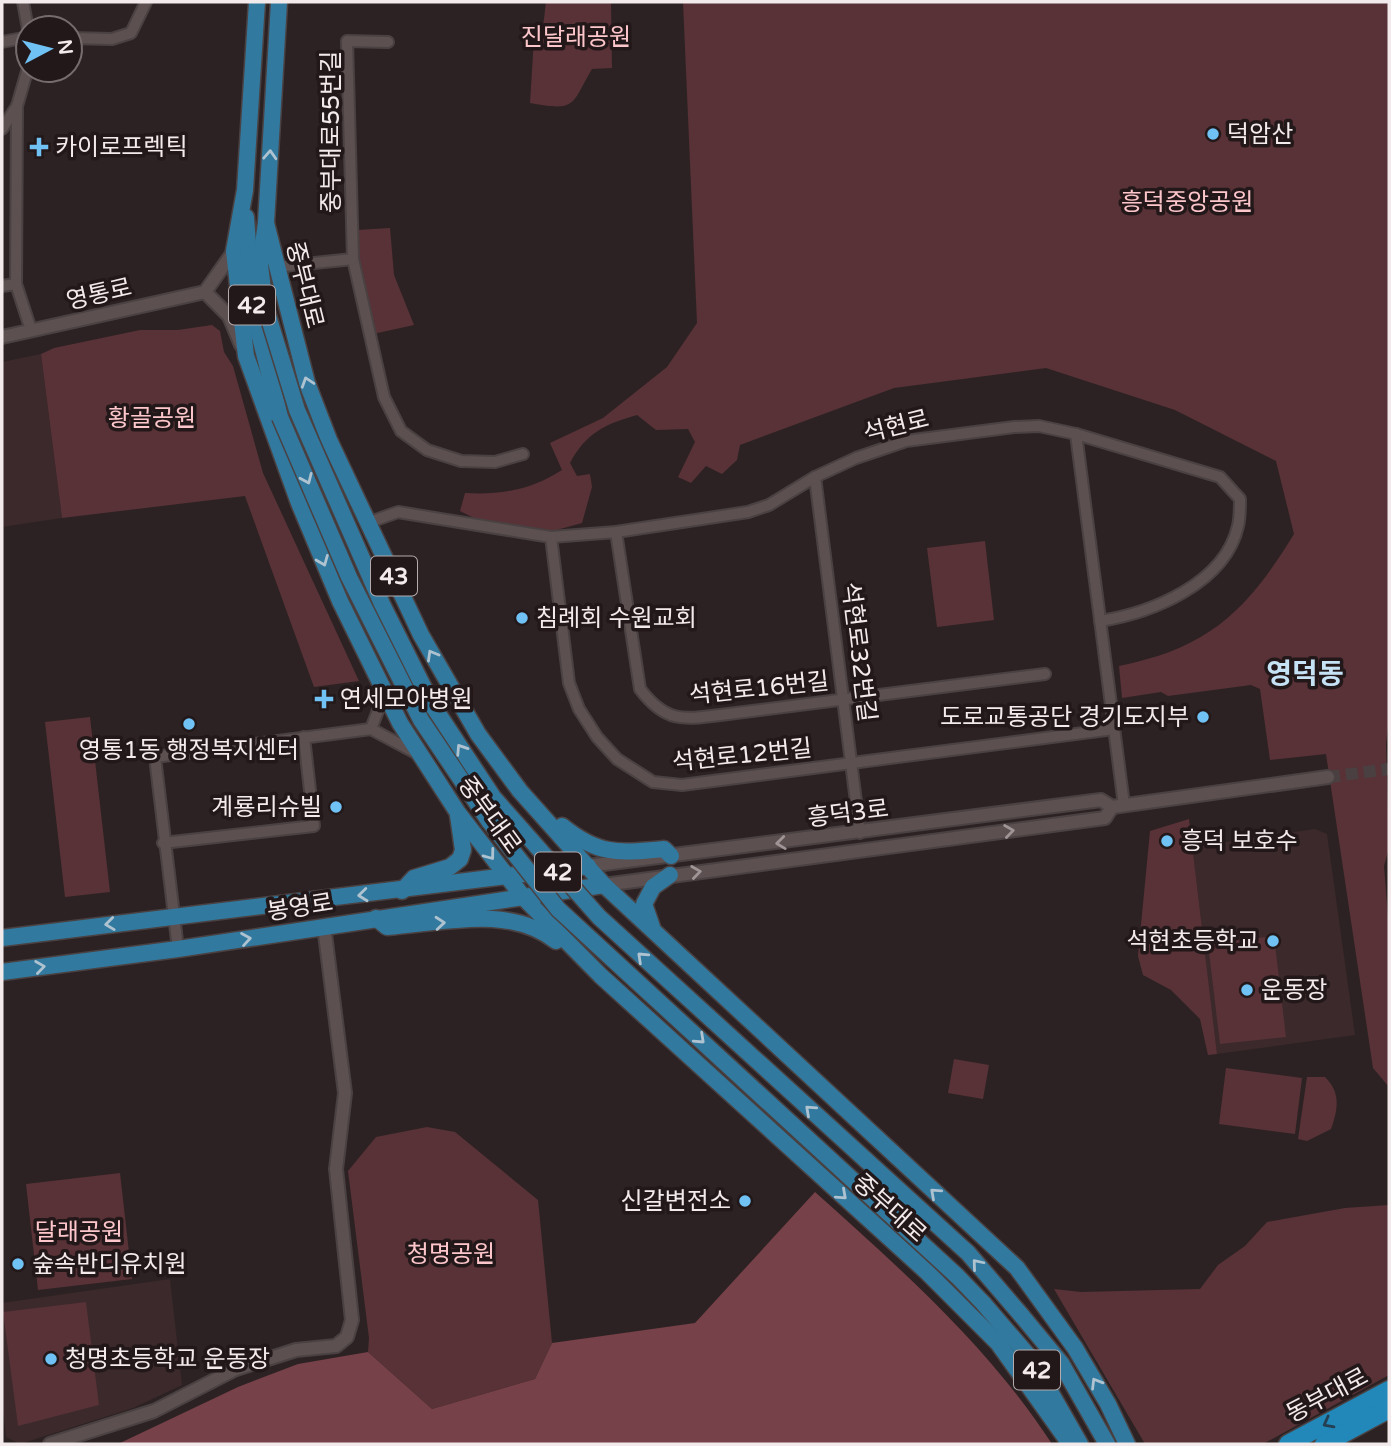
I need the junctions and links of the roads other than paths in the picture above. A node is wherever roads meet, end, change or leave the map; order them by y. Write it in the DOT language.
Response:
graph roads {
  1 [pos="146,2"];
  2 [pos="257,2"];
  3 [pos="279,2"];
  4 [pos="84,38"];
  5 [pos="388,42"];
  6 [pos="254,51"];
  7 [pos="275,52"];
  8 [pos="24,84"];
  9 [pos="18,106"];
  10 [pos="2,129"];
  11 [pos="245,190"];
  12 [pos="266,223"];
  13 [pos="234,251"];
  14 [pos="353,259"];
  15 [pos="275,267"];
  16 [pos="16,284"];
  17 [pos="2,286"];
  18 [pos="205,292"];
  19 [pos="30,330"];
  20 [pos="2,337"];
  21 [pos="246,355"];
  22 [pos="1076,434"];
  23 [pos="523,454"];
  24 [pos="815,477"];
  25 [pos="370,522"];
  26 [pos="616,532"];
  27 [pos="551,537"];
  28 [pos="1100,621"];
  29 [pos="1045,674"];
  30 [pos="385,692"];
  31 [pos="844,700"];
  32 [pos="371,729"];
  33 [pos="1114,729"];
  34 [pos="303,737"];
  35 [pos="420,755"];
  36 [pos="852,763"];
  37 [pos="1328,777"];
  38 [pos="523,793"];
  39 [pos="1118,806"];
  40 [pos="458,813"];
  41 [pos="860,833"];
  42 [pos="163,844"];
  43 [pos="671,856"];
  44 [pos="588,866"];
  45 [pos="670,875"];
  46 [pos="508,878"];
  47 [pos="460,884"];
  48 [pos="604,885"];
  49 [pos="402,891"];
  50 [pos="524,898"];
  51 [pos="412,912"];
  52 [pos="172,916"];
  53 [pos="376,918"];
  54 [pos="324,926"];
  55 [pos="655,932"];
  56 [pos="2,938"];
  57 [pos="178,949"];
  58 [pos="2,972"];
  59 [pos="601,976"];
  60 [pos="1389,1390"];
  61 [pos="1378,1408"];
  62 [pos="50,1444"];
  63 [pos="1070,1444"];
  64 [pos="1080,1444"];
  65 [pos="1107,1444"];
  66 [pos="1127,1444"];
  67 [pos="1288,1444"];
  68 [pos="1324,1444"];
  1 -- 4 [label="street"];
  2 -- 6 [label="main road, 중부대로 / 42"];
  3 -- 7 [label="main road, 중부대로 / 42"];
  5 -- 14 [label="street, 중부대로55번길"];
  6 -- 7 [label="main road"];
  6 -- 11 [label="main road, 중부대로 / 42"];
  12 -- 7 [label="main road, 중부대로 / 42, one-way"];
  8 -- 9 [label="street"];
  9 -- 10 [label="street"];
  9 -- 16 [label="street"];
  11 -- 13 [label="main road, 중부대로 / 43"];
  11 -- 64 [label="main road, 중부대로 / 42, one-way, bridge"];
  12 -- 15 [label="main road, 중부대로 / 43"];
  65 -- 12 [label="main road, 중부대로 / 42, one-way, bridge"];
  13 -- 18 [label="street"];
  13 -- 21 [label="main road, 중부대로 / 43"];
  14 -- 15 [label="street"];
  14 -- 23 [label="street, 중부대로55번길"];
  25 -- 15 [label="main road, 중부대로 / 43, one-way"];
  16 -- 17 [label="street"];
  16 -- 19 [label="street"];
  18 -- 19 [label="street, 영통로"];
  18 -- 21 [label="street"];
  19 -- 20 [label="street, 영통로"];
  21 -- 30 [label="main road, 중부대로 / 43, one-way"];
  22 -- 24 [label="street, 석현로"];
  22 -- 28 [label="street"];
  22 -- 28 [label="street, 석현로"];
  24 -- 26 [label="street, 석현로"];
  24 -- 31 [label="street, 석현로32번길"];
  25 -- 27 [label="street, 석현로"];
  38 -- 25 [label="main road, 중부대로 / 43, one-way"];
  26 -- 27 [label="street, 석현로"];
  26 -- 31 [label="street, 석현로16번길"];
  27 -- 36 [label="street, 석현로12번길"];
  28 -- 33 [label="street"];
  29 -- 31 [label="street, 석현로16번길"];
  30 -- 32 [label="street"];
  30 -- 35 [label="main road, 중부대로 / 43"];
  31 -- 36 [label="street, 석현로32번길"];
  32 -- 34 [label="street"];
  32 -- 35 [label="street"];
  33 -- 36 [label="street, 석현로12번길"];
  33 -- 39 [label="street"];
  34 -- 42 [label="street"];
  34 -- 42 [label="street"];
  35 -- 40 [label="main road, 중부대로 / 43"];
  36 -- 41 [label="street, 석현로32번길"];
  37 -- 39 [label="street, 흥덕3로"];
  38 -- 43 [label="main road"];
  38 -- 44 [label="main road, 중부대로 / 43"];
  39 -- 41 [label="street, 흥덕3로"];
  45 -- 39 [label="street, 흥덕3로, one-way"];
  40 -- 46 [label="main road, 중부대로, one-way"];
  40 -- 49 [label="main road, 43"];
  41 -- 43 [label="street, 흥덕3로, one-way"];
  42 -- 52 [label="street"];
  43 -- 44 [label="street, 흥덕3로"];
  44 -- 46 [label="main road, 봉영로 / 43"];
  44 -- 48 [label="main road, 중부대로 / 43"];
  45 -- 48 [label="street, 흥덕3로"];
  45 -- 55 [label="main road"];
  46 -- 47 [label="main road, 봉영로 / 43"];
  46 -- 50 [label="main road, 중부대로"];
  47 -- 49 [label="main road, 봉영로 / 43"];
  47 -- 51 [label="main road"];
  48 -- 50 [label="main road, 봉영로"];
  48 -- 55 [label="main road, 중부대로"];
  49 -- 52 [label="main road, 봉영로 / 43, one-way"];
  50 -- 51 [label="main road, 봉영로"];
  50 -- 59 [label="main road, 중부대로"];
  51 -- 53 [label="main road, 봉영로"];
  52 -- 56 [label="main road, 봉영로 / 43, one-way"];
  52 -- 57 [label="street"];
  53 -- 54 [label="main road, 봉영로"];
  53 -- 59 [label="main road, one-way"];
  57 -- 54 [label="main road, 봉영로, one-way"];
  54 -- 62 [label="street"];
  66 -- 55 [label="main road, 중부대로, one-way"];
  58 -- 57 [label="main road, 봉영로, one-way"];
  59 -- 63 [label="main road, 중부대로, one-way"];
  60 -- 61 [label="highway, 동부대로"];
  61 -- 67 [label="highway, 동부대로, one-way"];
  61 -- 68 [label="highway, 동부대로"];
}
